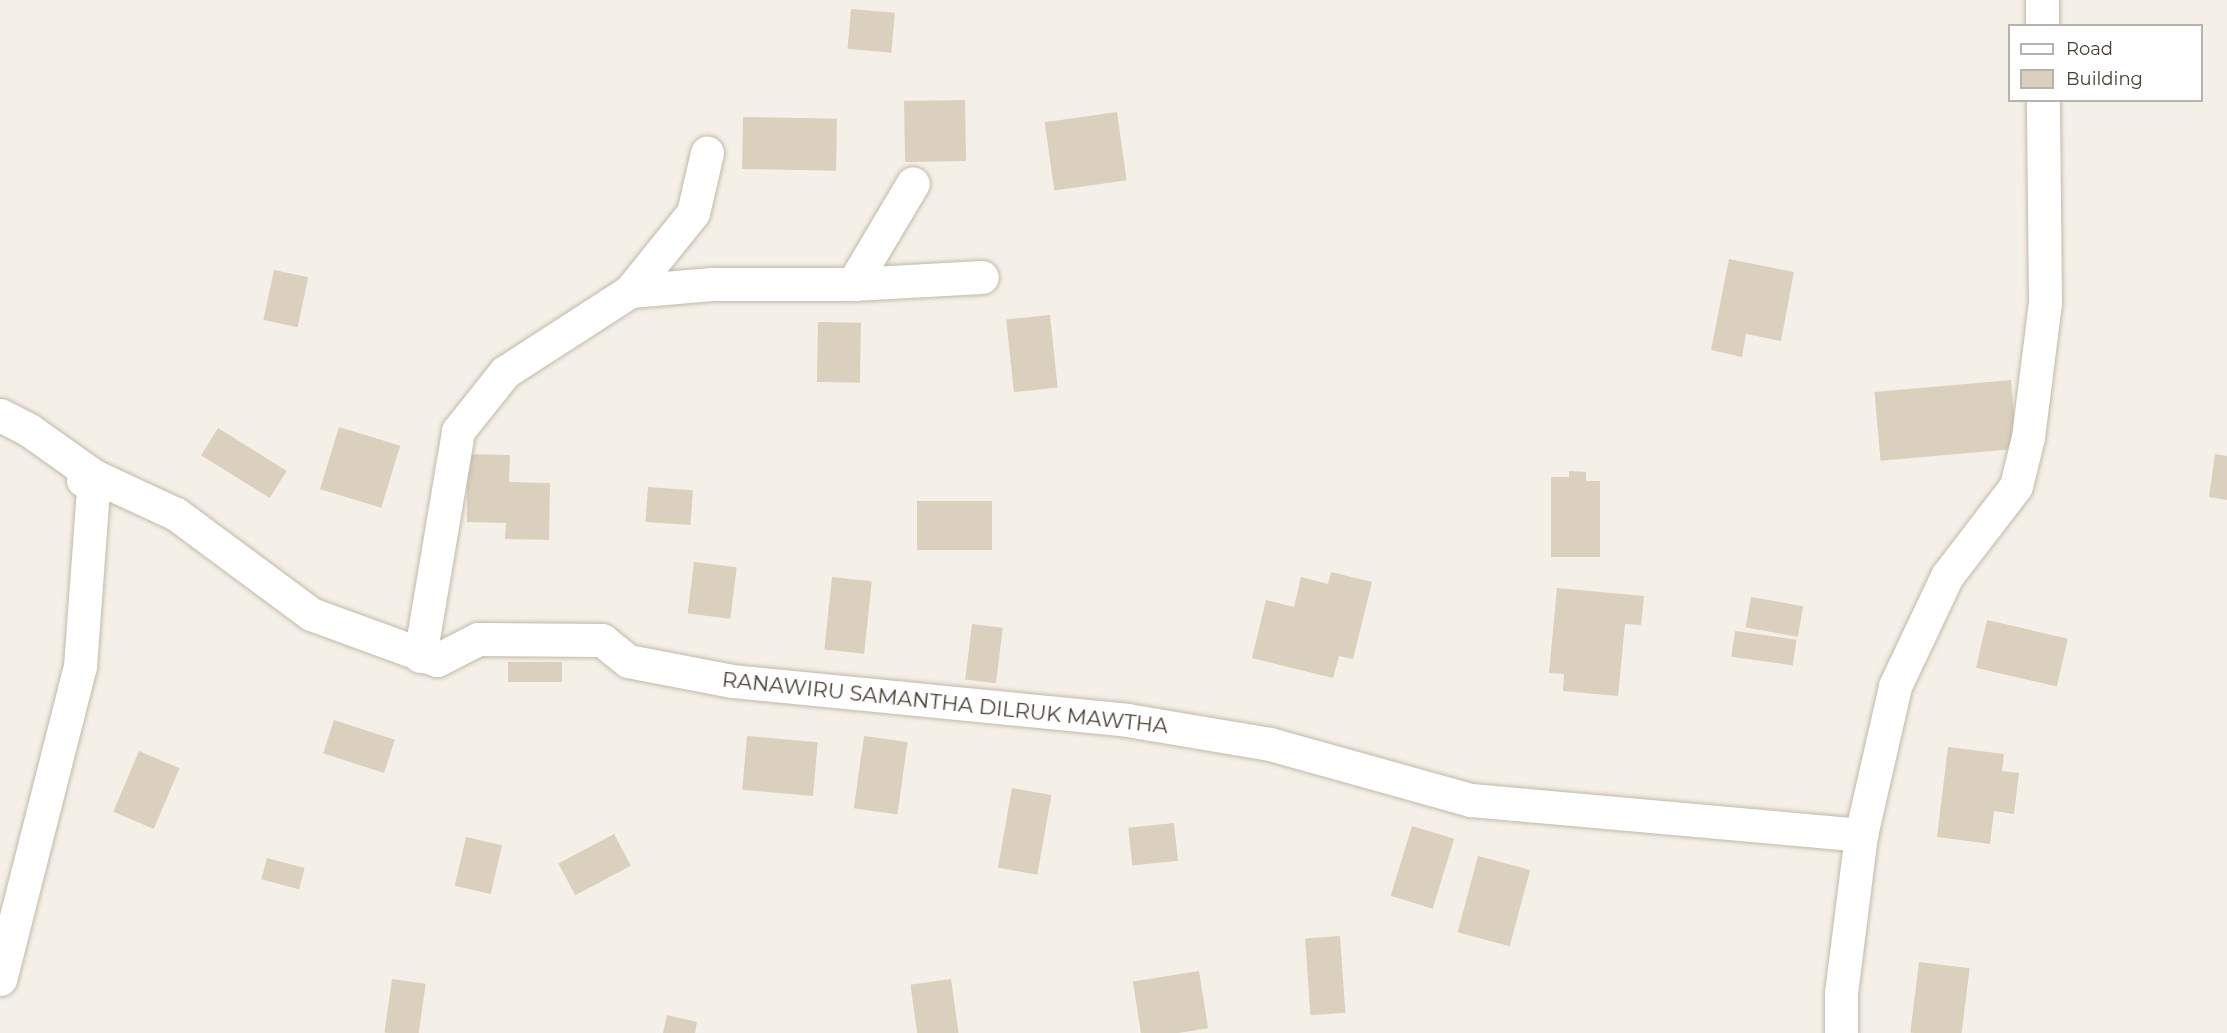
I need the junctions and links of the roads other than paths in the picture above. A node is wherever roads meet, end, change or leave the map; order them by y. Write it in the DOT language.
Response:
graph roads {
  1 [pos="2042,0"];
  2 [pos="2042,24"];
  3 [pos="2043,102"];
  4 [pos="706,153"];
  5 [pos="913,183"];
  6 [pos="982,277"];
  7 [pos="853,284"];
  8 [pos="630,291"];
  9 [pos="0,416"];
  10 [pos="89,478"];
  11 [pos="420,656"];
  12 [pos="1861,835"];
  13 [pos="0,979"];
  14 [pos="1841,1033"];
  1 -- 2 [label="street"];
  3 -- 12 [label="street"];
  4 -- 8 [label="street"];
  5 -- 7 [label="street"];
  6 -- 7 [label="street"];
  7 -- 8 [label="street"];
  8 -- 11 [label="street"];
  9 -- 10 [label="street, RANAWIRU SAMANTHA DILRUK MAWTHA"];
  10 -- 11 [label="street, RANAWIRU SAMANTHA DILRUK MAWTHA"];
  10 -- 13 [label="street"];
  11 -- 12 [label="street, RANAWIRU SAMANTHA DILRUK MAWTHA"];
  12 -- 14 [label="street"];
}
